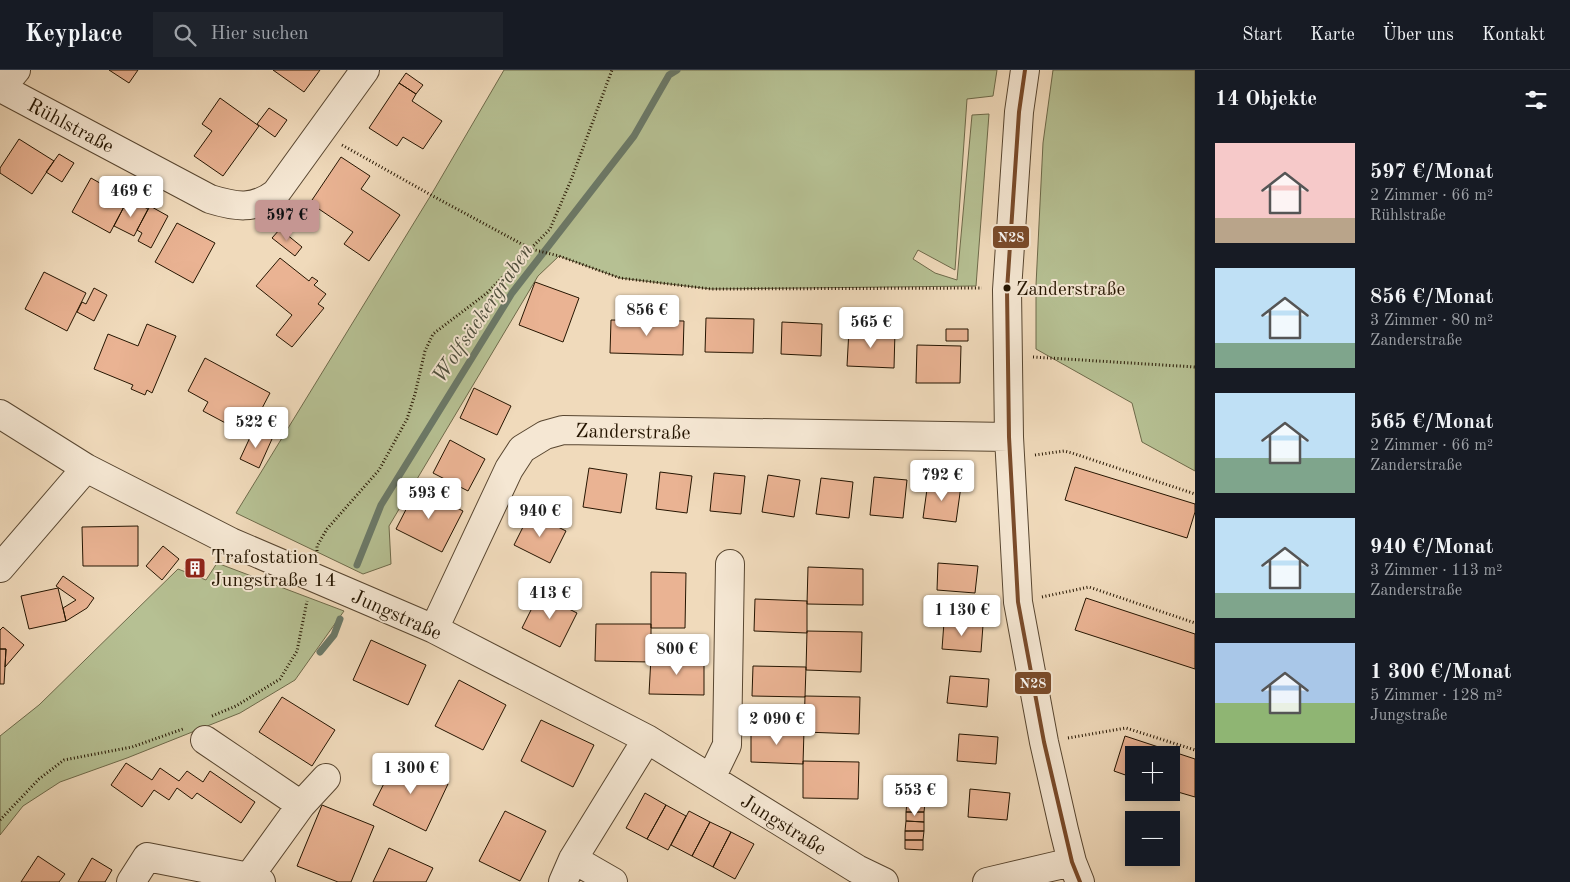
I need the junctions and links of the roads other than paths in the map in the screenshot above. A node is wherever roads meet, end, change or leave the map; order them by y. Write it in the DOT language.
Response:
graph roads {
  1 [pos="365,70"];
  2 [pos="1025,70"];
  3 [pos="6,82"];
  4 [pos="0,414"];
  5 [pos="1010,448"];
  6 [pos="86,468"];
  7 [pos="730,564"];
  8 [pos="0,568"];
  9 [pos="434,629"];
  10 [pos="647,739"];
  11 [pos="205,740"];
  12 [pos="326,778"];
  13 [pos="711,778"];
  14 [pos="301,805"];
  15 [pos="568,871"];
  16 [pos="1076,872"];
  17 [pos="255,880"];
  18 [pos="131,882"];
  19 [pos="612,882"];
  20 [pos="884,882"];
  21 [pos="986,882"];
  1 -- 3 [label="street, Rühlstraße"];
  2 -- 5 [label="street"];
  4 -- 6 [label="street, Jungstraße"];
  5 -- 9 [label="street, Zanderstraße"];
  5 -- 16 [label="street"];
  6 -- 8 [label="street"];
  6 -- 9 [label="street, Jungstraße"];
  7 -- 13 [label="street"];
  9 -- 10 [label="street, Jungstraße"];
  10 -- 13 [label="street, Jungstraße"];
  10 -- 15 [label="street"];
  11 -- 14 [label="street"];
  12 -- 14 [label="street"];
  13 -- 20 [label="street, Jungstraße"];
  14 -- 17 [label="street"];
  15 -- 19 [label="street"];
  16 -- 21 [label="street"];
  17 -- 18 [label="street"];
}
